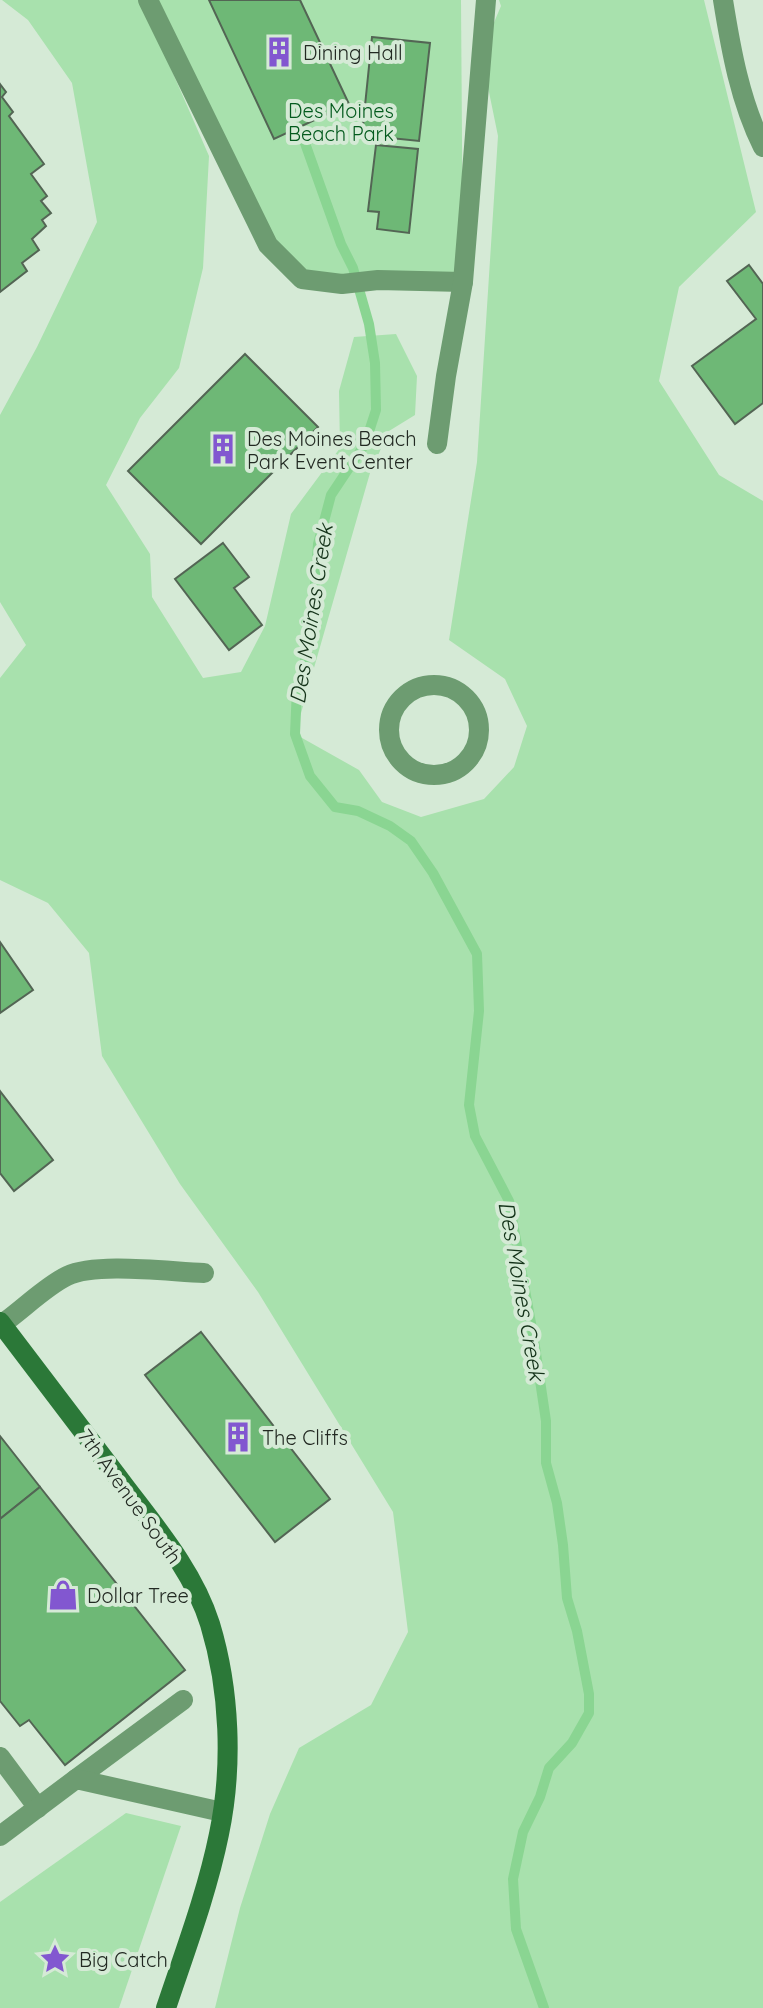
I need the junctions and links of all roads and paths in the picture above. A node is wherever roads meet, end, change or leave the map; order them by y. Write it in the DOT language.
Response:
graph roads {
  1 [pos="148,0"];
  2 [pos="486,0"];
  3 [pos="723,0"];
  4 [pos="763,147"];
  5 [pos="463,282"];
  6 [pos="437,444"];
  7 [pos="422,687"];
  8 [pos="204,1273"];
  9 [pos="1,1323"];
  10 [pos="183,1700"];
  11 [pos="0,1757"];
  12 [pos="76,1779"];
  13 [pos="38,1808"];
  14 [pos="222,1812"];
  15 [pos="0,1836"];
  16 [pos="166,2008"];
  1 -- 5 [label="street"];
  2 -- 5 [label="street"];
  3 -- 4 [label="street"];
  5 -- 6 [label="street"];
  7 -- 7 [label="street"];
  8 -- 9 [label="street"];
  9 -- 14 [label="main road, 7th Avenue South"];
  10 -- 12 [label="street"];
  11 -- 13 [label="street"];
  12 -- 13 [label="street"];
  12 -- 14 [label="street"];
  13 -- 15 [label="street"];
  14 -- 16 [label="main road, 7th Avenue South"];
}
